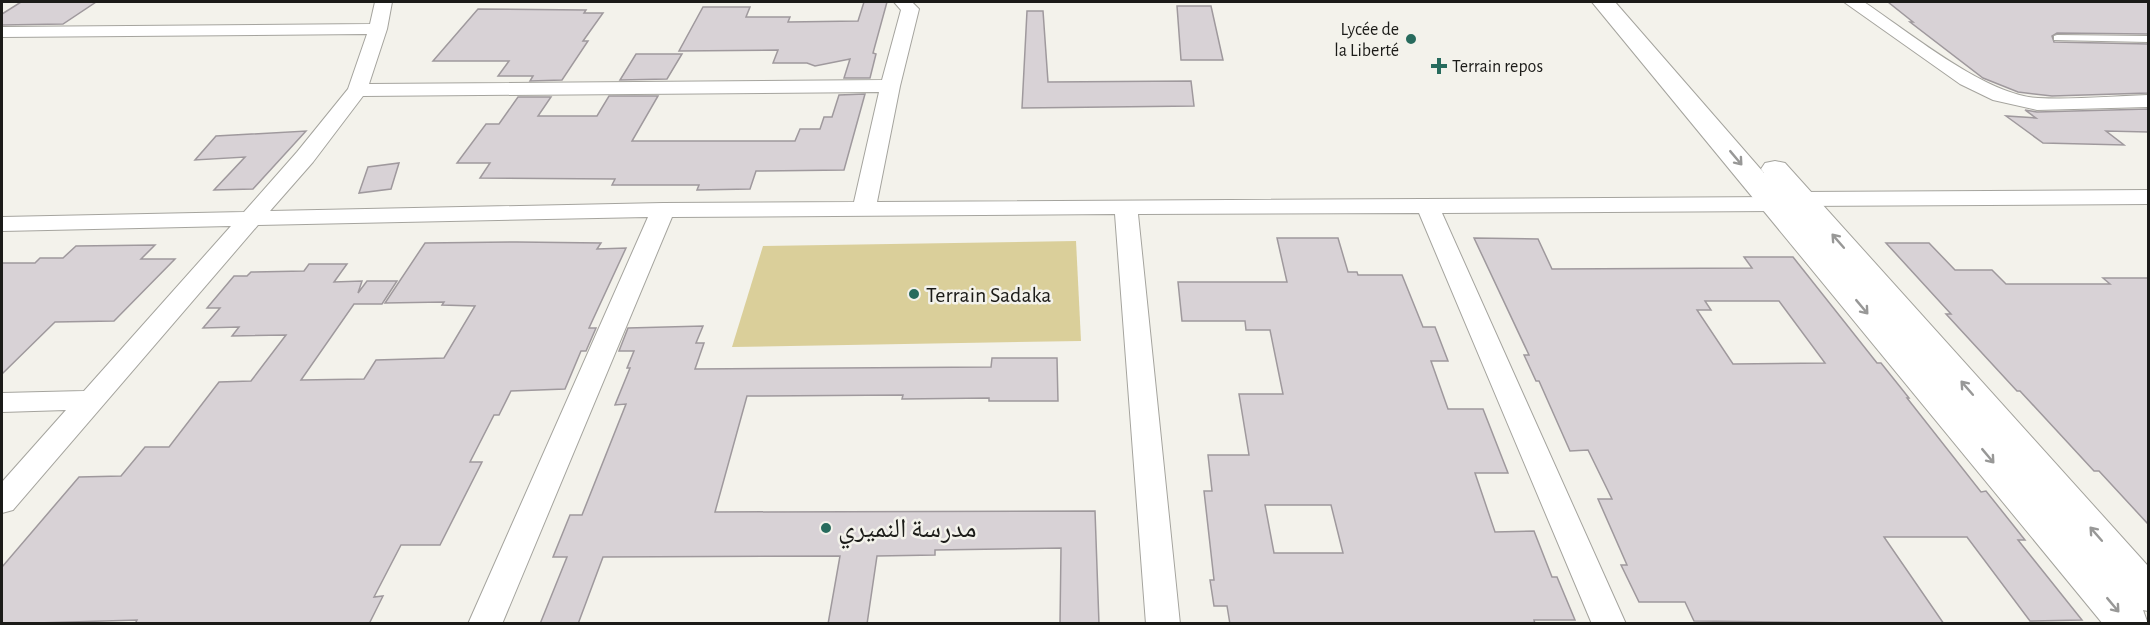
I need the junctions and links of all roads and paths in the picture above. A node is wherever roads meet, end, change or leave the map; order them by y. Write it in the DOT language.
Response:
graph roads {
  1 [pos="382,2"];
  2 [pos="903,2"];
  3 [pos="1603,2"];
  4 [pos="1626,2"];
  5 [pos="1853,2"];
  6 [pos="378,29"];
  7 [pos="2,32"];
  8 [pos="2057,38"];
  9 [pos="2148,39"];
  10 [pos="890,86"];
  11 [pos="357,90"];
  12 [pos="2148,101"];
  13 [pos="2148,197"];
  14 [pos="1788,201"];
  15 [pos="1428,207"];
  16 [pos="1126,208"];
  17 [pos="864,209"];
  18 [pos="663,210"];
  19 [pos="252,218"];
  20 [pos="2,224"];
  21 [pos="91,400"];
  22 [pos="2,402"];
  23 [pos="2,502"];
  24 [pos="2148,594"];
  25 [pos="485,624"];
  26 [pos="1162,624"];
  27 [pos="1609,624"];
  28 [pos="2129,624"];
  1 -- 6 [label="street"];
  2 -- 10 [label="street"];
  3 -- 14 [label="street, one-way"];
  4 -- 14 [label="street"];
  5 -- 12 [label="street"];
  6 -- 7 [label="street"];
  6 -- 11 [label="street"];
  8 -- 9 [label="lane"];
  10 -- 11 [label="street"];
  10 -- 17 [label="street"];
  11 -- 19 [label="street"];
  13 -- 14 [label="street"];
  14 -- 15 [label="street"];
  24 -- 14 [label="street, one-way"];
  14 -- 28 [label="street, one-way"];
  15 -- 16 [label="street"];
  15 -- 27 [label="street"];
  16 -- 17 [label="street"];
  16 -- 26 [label="street"];
  17 -- 18 [label="street"];
  18 -- 19 [label="street"];
  18 -- 25 [label="street"];
  19 -- 20 [label="street"];
  19 -- 21 [label="street"];
  21 -- 22 [label="street"];
  21 -- 23 [label="street"];
}
